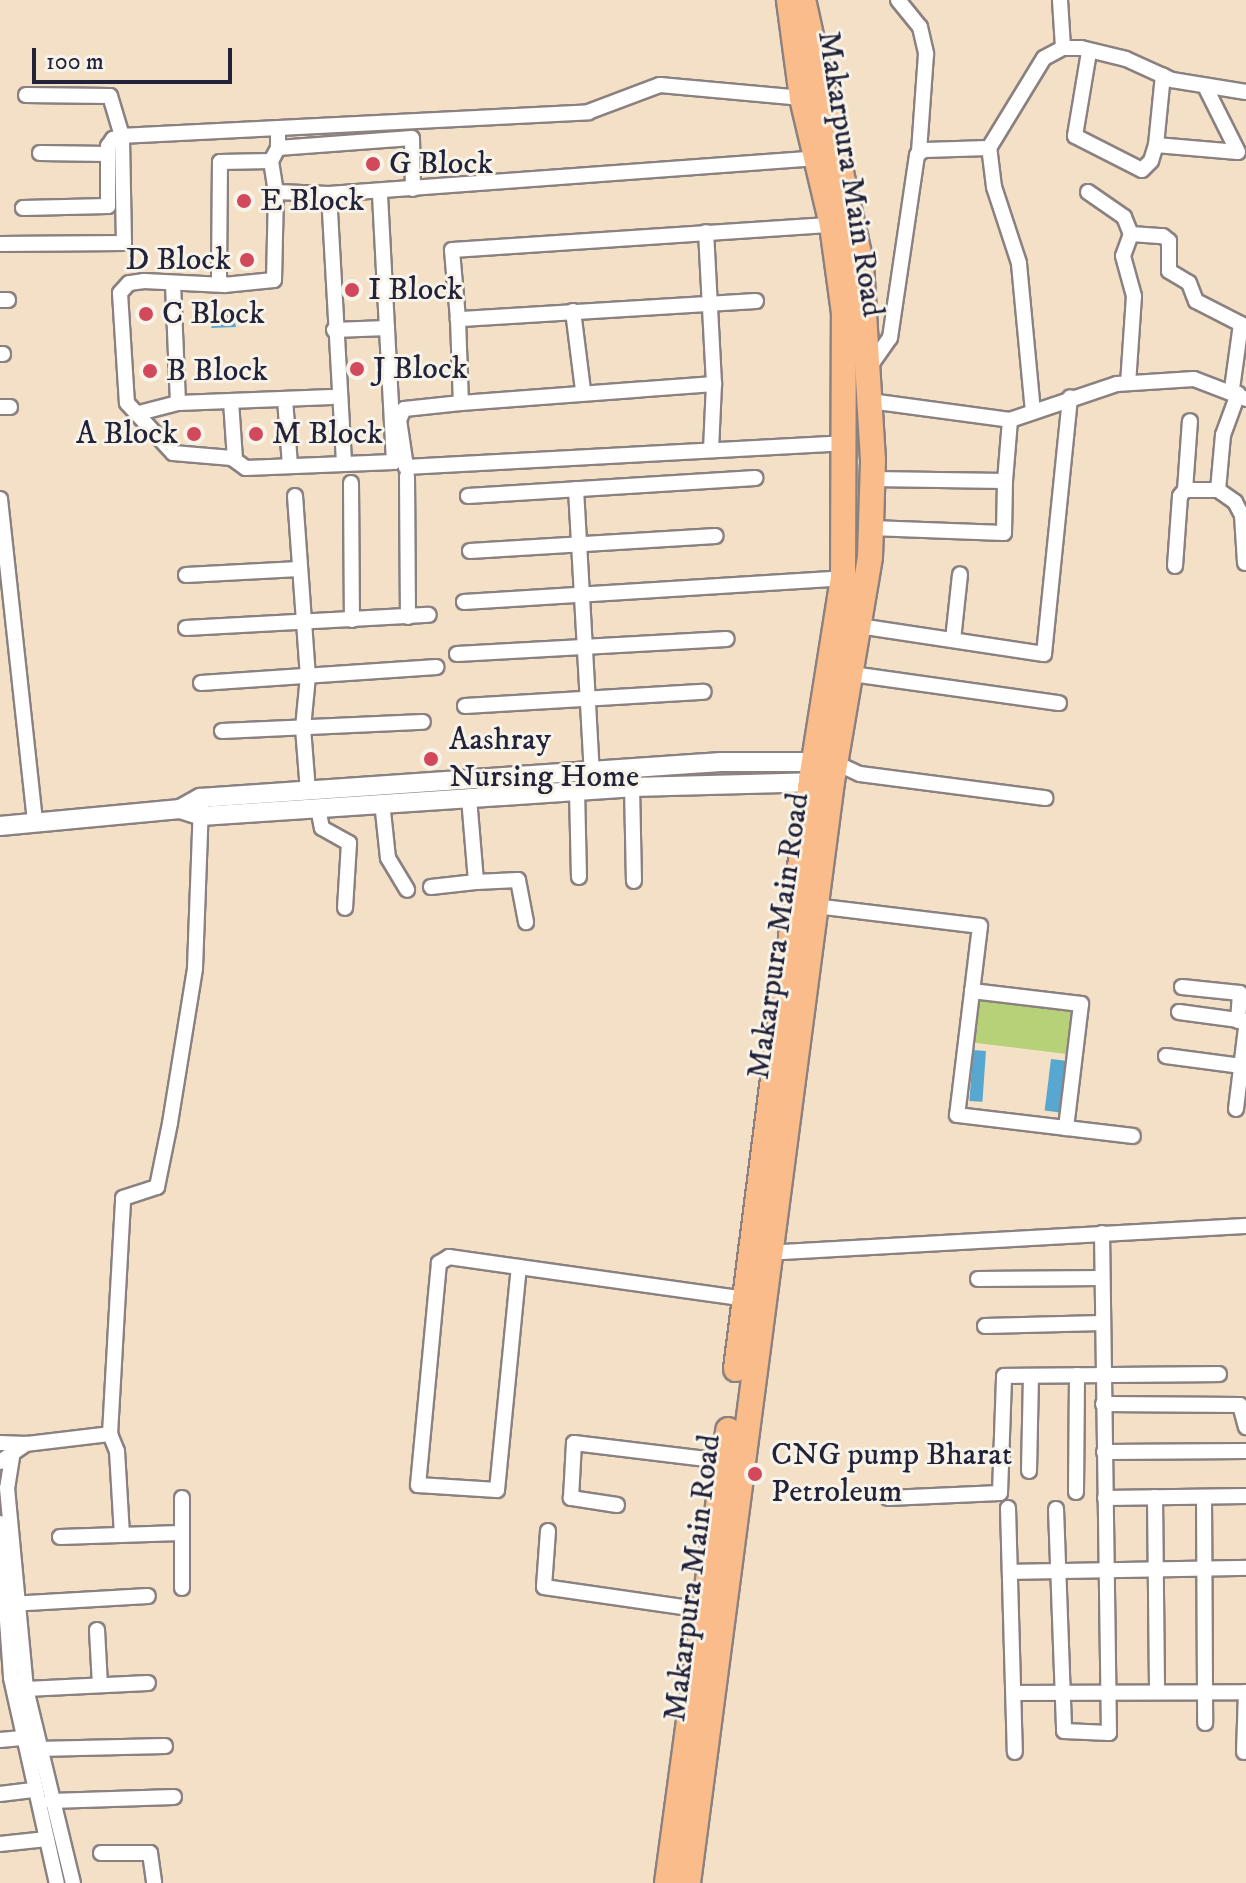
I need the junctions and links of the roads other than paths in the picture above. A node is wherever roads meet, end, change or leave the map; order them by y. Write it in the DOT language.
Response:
graph roads {
  1 [pos="789,0"];
  2 [pos="803,0"];
  3 [pos="898,0"];
  4 [pos="1060,0"];
  5 [pos="1063,48"];
  6 [pos="1089,52"];
  7 [pos="1163,75"];
  8 [pos="1205,86"];
  9 [pos="1246,92"];
  10 [pos="26,95"];
  11 [pos="802,98"];
  12 [pos="278,128"];
  13 [pos="122,137"];
  14 [pos="1156,145"];
  15 [pos="989,148"];
  16 [pos="919,152"];
  17 [pos="40,153"];
  18 [pos="108,154"];
  19 [pos="275,154"];
  20 [pos="814,158"];
  21 [pos="413,189"];
  22 [pos="380,191"];
  23 [pos="276,192"];
  24 [pos="1088,192"];
  25 [pos="329,194"];
  26 [pos="23,208"];
  27 [pos="832,225"];
  28 [pos="706,232"];
  29 [pos="1131,234"];
  30 [pos="0,244"];
  31 [pos="173,283"];
  32 [pos="224,285"];
  33 [pos="711,301"];
  34 [pos="756,301"];
  35 [pos="573,311"];
  36 [pos="1243,317"];
  37 [pos="458,319"];
  38 [pos="387,328"];
  39 [pos="334,330"];
  40 [pos="868,369"];
  41 [pos="1128,383"];
  42 [pos="714,384"];
  43 [pos="583,390"];
  44 [pos="1238,394"];
  45 [pos="332,397"];
  46 [pos="1070,397"];
  47 [pos="285,399"];
  48 [pos="231,401"];
  49 [pos="870,401"];
  50 [pos="178,403"];
  51 [pos="461,403"];
  52 [pos="1033,412"];
  53 [pos="139,413"];
  54 [pos="1010,420"];
  55 [pos="1190,421"];
  56 [pos="843,443"];
  57 [pos="711,450"];
  58 [pos="235,460"];
  59 [pos="344,462"];
  60 [pos="290,465"];
  61 [pos="407,476"];
  62 [pos="755,478"];
  63 [pos="872,479"];
  64 [pos="1005,481"];
  65 [pos="351,483"];
  66 [pos="576,489"];
  67 [pos="1185,490"];
  68 [pos="1218,490"];
  69 [pos="295,496"];
  70 [pos="468,496"];
  71 [pos="0,499"];
  72 [pos="871,528"];
  73 [pos="716,536"];
  74 [pos="579,542"];
  75 [pos="470,551"];
  76 [pos="1245,563"];
  77 [pos="1175,566"];
  78 [pos="299,569"];
  79 [pos="960,574"];
  80 [pos="186,575"];
  81 [pos="843,578"];
  82 [pos="582,594"];
  83 [pos="464,602"];
  84 [pos="429,615"];
  85 [pos="408,617"];
  86 [pos="352,620"];
  87 [pos="303,623"];
  88 [pos="859,626"];
  89 [pos="186,628"];
  90 [pos="727,639"];
  91 [pos="953,640"];
  92 [pos="585,647"];
  93 [pos="457,654"];
  94 [pos="436,667"];
  95 [pos="852,674"];
  96 [pos="308,676"];
  97 [pos="201,683"];
  98 [pos="704,692"];
  99 [pos="588,699"];
  100 [pos="1059,703"];
  101 [pos="465,706"];
  102 [pos="423,722"];
  103 [pos="303,728"];
  104 [pos="222,731"];
  105 [pos="592,771"];
  106 [pos="823,771"];
  107 [pos="506,786"];
  108 [pos="632,787"];
  109 [pos="577,790"];
  110 [pos="469,798"];
  111 [pos="1045,798"];
  112 [pos="313,800"];
  113 [pos="382,802"];
  114 [pos="201,807"];
  115 [pos="35,822"];
  116 [pos="0,826"];
  117 [pos="579,877"];
  118 [pos="634,881"];
  119 [pos="476,882"];
  120 [pos="431,887"];
  121 [pos="407,890"];
  122 [pos="815,906"];
  123 [pos="345,908"];
  124 [pos="526,922"];
  125 [pos="1182,987"];
  126 [pos="972,991"];
  127 [pos="1179,1012"];
  128 [pos="1243,1023"];
  129 [pos="1166,1056"];
  130 [pos="1241,1066"];
  131 [pos="1236,1109"];
  132 [pos="1066,1128"];
  133 [pos="1133,1136"];
  134 [pos="1246,1226"];
  135 [pos="1102,1233"];
  136 [pos="761,1253"];
  137 [pos="519,1267"];
  138 [pos="1102,1278"];
  139 [pos="978,1279"];
  140 [pos="746,1299"];
  141 [pos="1102,1323"];
  142 [pos="985,1326"];
  143 [pos="1219,1374"];
  144 [pos="1077,1375"];
  145 [pos="1102,1375"];
  146 [pos="1031,1376"];
  147 [pos="1103,1404"];
  148 [pos="1246,1427"];
  149 [pos="110,1434"];
  150 [pos="13,1446"];
  151 [pos="1246,1451"];
  152 [pos="1104,1452"];
  153 [pos="723,1461"];
  154 [pos="0,1462"];
  155 [pos="1029,1471"];
  156 [pos="1076,1492"];
  157 [pos="1246,1496"];
  158 [pos="1155,1497"];
  159 [pos="1204,1497"];
  160 [pos="182,1498"];
  161 [pos="888,1498"];
  162 [pos="1105,1498"];
  163 [pos="617,1505"];
  164 [pos="1008,1508"];
  165 [pos="1056,1509"];
  166 [pos="0,1523"];
  167 [pos="548,1531"];
  168 [pos="180,1533"];
  169 [pos="122,1535"];
  170 [pos="60,1537"];
  171 [pos="1205,1568"];
  172 [pos="1246,1568"];
  173 [pos="1107,1569"];
  174 [pos="1156,1569"];
  175 [pos="1058,1571"];
  176 [pos="1010,1572"];
  177 [pos="182,1588"];
  178 [pos="148,1596"];
  179 [pos="13,1604"];
  180 [pos="703,1610"];
  181 [pos="97,1630"];
  182 [pos="6,1679"];
  183 [pos="148,1683"];
  184 [pos="100,1685"];
  185 [pos="26,1689"];
  186 [pos="1157,1691"];
  187 [pos="1110,1692"];
  188 [pos="1207,1692"];
  189 [pos="1014,1693"];
  190 [pos="1063,1693"];
  191 [pos="1205,1723"];
  192 [pos="22,1738"];
  193 [pos="0,1740"];
  194 [pos="165,1746"];
  195 [pos="37,1749"];
  196 [pos="1015,1752"];
  197 [pos="1244,1752"];
  198 [pos="35,1790"];
  199 [pos="0,1794"];
  200 [pos="174,1797"];
  201 [pos="51,1801"];
  202 [pos="47,1839"];
  203 [pos="0,1844"];
  204 [pos="101,1853"];
  205 [pos="57,1883"];
  206 [pos="73,1883"];
  207 [pos="154,1883"];
  208 [pos="667,1883"];
  209 [pos="688,1883"];
  1 -- 11 [label="highway, Makarpura Main Road"];
  2 -- 40 [label="highway, Makarpura Main Road"];
  3 -- 16 [label="street"];
  4 -- 5 [label="street"];
  5 -- 6 [label="street"];
  5 -- 15 [label="street"];
  6 -- 7 [label="street"];
  6 -- 14 [label="street"];
  7 -- 8 [label="street"];
  7 -- 14 [label="street"];
  8 -- 9 [label="street"];
  8 -- 14 [label="street"];
  10 -- 13 [label="street"];
  11 -- 12 [label="street"];
  11 -- 20 [label="highway, Makarpura Main Road"];
  12 -- 13 [label="street"];
  12 -- 19 [label="street"];
  13 -- 18 [label="street"];
  13 -- 30 [label="street"];
  15 -- 16 [label="street"];
  15 -- 52 [label="street"];
  16 -- 40 [label="street"];
  17 -- 18 [label="street"];
  18 -- 26 [label="street"];
  19 -- 21 [label="street"];
  19 -- 23 [label="street"];
  19 -- 32 [label="street"];
  20 -- 21 [label="street"];
  20 -- 27 [label="highway, Makarpura Main Road"];
  21 -- 22 [label="street"];
  22 -- 25 [label="street"];
  22 -- 38 [label="street"];
  23 -- 25 [label="street"];
  23 -- 32 [label="street"];
  24 -- 29 [label="street"];
  25 -- 39 [label="street"];
  27 -- 28 [label="street"];
  27 -- 56 [label="highway, Makarpura Main Road"];
  28 -- 33 [label="street"];
  28 -- 37 [label="street"];
  29 -- 36 [label="street"];
  29 -- 41 [label="street"];
  31 -- 32 [label="street"];
  31 -- 50 [label="street"];
  31 -- 53 [label="street"];
  33 -- 34 [label="street"];
  33 -- 35 [label="street"];
  33 -- 42 [label="street"];
  35 -- 37 [label="street"];
  35 -- 43 [label="street"];
  36 -- 44 [label="street"];
  37 -- 51 [label="street"];
  38 -- 39 [label="street"];
  38 -- 59 [label="street"];
  39 -- 59 [label="street"];
  40 -- 49 [label="highway, Makarpura Main Road"];
  41 -- 44 [label="street"];
  41 -- 46 [label="street"];
  42 -- 43 [label="street"];
  42 -- 57 [label="street"];
  43 -- 51 [label="street"];
  44 -- 68 [label="street"];
  45 -- 47 [label="street"];
  46 -- 52 [label="street"];
  46 -- 91 [label="street"];
  47 -- 48 [label="street"];
  47 -- 60 [label="street"];
  48 -- 50 [label="street"];
  48 -- 58 [label="street"];
  49 -- 54 [label="street"];
  49 -- 63 [label="highway, Makarpura Main Road"];
  50 -- 53 [label="street"];
  51 -- 57 [label="street"];
  52 -- 54 [label="street"];
  53 -- 58 [label="street"];
  54 -- 64 [label="street"];
  55 -- 67 [label="street"];
  56 -- 57 [label="street"];
  56 -- 81 [label="highway, Makarpura Main Road"];
  58 -- 60 [label="street"];
  59 -- 60 [label="street"];
  61 -- 85 [label="street"];
  62 -- 66 [label="street"];
  63 -- 64 [label="street"];
  63 -- 72 [label="highway, Makarpura Main Road"];
  64 -- 72 [label="street"];
  65 -- 86 [label="street"];
  66 -- 70 [label="street"];
  66 -- 74 [label="street"];
  67 -- 68 [label="street"];
  67 -- 77 [label="street"];
  68 -- 76 [label="street"];
  69 -- 78 [label="street"];
  71 -- 115 [label="street"];
  72 -- 88 [label="highway, Makarpura Main Road"];
  73 -- 74 [label="street"];
  74 -- 75 [label="street"];
  74 -- 82 [label="street"];
  78 -- 80 [label="street"];
  78 -- 87 [label="street"];
  79 -- 91 [label="street"];
  81 -- 82 [label="street"];
  81 -- 106 [label="highway, Makarpura Main Road"];
  82 -- 83 [label="street"];
  82 -- 92 [label="street"];
  84 -- 85 [label="street"];
  85 -- 86 [label="street"];
  86 -- 87 [label="street"];
  87 -- 89 [label="street"];
  87 -- 96 [label="street"];
  88 -- 91 [label="street"];
  88 -- 95 [label="highway, Makarpura Main Road"];
  90 -- 92 [label="street"];
  92 -- 93 [label="street"];
  92 -- 99 [label="street"];
  94 -- 96 [label="street"];
  95 -- 100 [label="street"];
  95 -- 106 [label="highway, Makarpura Main Road"];
  96 -- 97 [label="street"];
  96 -- 103 [label="street"];
  98 -- 99 [label="street"];
  99 -- 101 [label="street"];
  99 -- 105 [label="street"];
  102 -- 103 [label="street"];
  103 -- 104 [label="street"];
  103 -- 112 [label="street"];
  105 -- 106 [label="street"];
  105 -- 107 [label="street"];
  106 -- 108 [label="street"];
  106 -- 111 [label="street"];
  106 -- 122 [label="highway, Makarpura Main Road"];
  106 -- 136 [label="highway, Makarpura Main Road"];
  107 -- 109 [label="street"];
  107 -- 110 [label="street"];
  107 -- 112 [label="street"];
  108 -- 109 [label="street"];
  108 -- 118 [label="street"];
  109 -- 117 [label="street"];
  110 -- 113 [label="street"];
  110 -- 119 [label="street"];
  112 -- 113 [label="street"];
  112 -- 114 [label="street"];
  112 -- 123 [label="street"];
  113 -- 121 [label="street"];
  114 -- 115 [label="street"];
  114 -- 149 [label="street"];
  115 -- 116 [label="street"];
  119 -- 120 [label="street"];
  119 -- 124 [label="street"];
  122 -- 126 [label="street"];
  122 -- 136 [label="highway, Makarpura Main Road"];
  125 -- 128 [label="street"];
  126 -- 132 [label="street"];
  126 -- 132 [label="street"];
  127 -- 128 [label="street"];
  128 -- 130 [label="street"];
  129 -- 130 [label="street"];
  130 -- 131 [label="street"];
  132 -- 133 [label="street"];
  134 -- 135 [label="street"];
  135 -- 136 [label="street"];
  135 -- 138 [label="street"];
  136 -- 140 [label="highway, Makarpura Main Road"];
  136 -- 209 [label="highway, Makarpura Main Road"];
  137 -- 137 [label="street"];
  137 -- 140 [label="street"];
  138 -- 139 [label="street"];
  138 -- 141 [label="street"];
  140 -- 153 [label="highway, Makarpura Main Road"];
  141 -- 142 [label="street"];
  141 -- 145 [label="street"];
  143 -- 145 [label="street"];
  144 -- 145 [label="street"];
  144 -- 146 [label="street"];
  144 -- 156 [label="street"];
  145 -- 147 [label="street"];
  146 -- 155 [label="street"];
  146 -- 161 [label="street"];
  147 -- 148 [label="street"];
  147 -- 152 [label="street"];
  149 -- 150 [label="street"];
  149 -- 169 [label="street"];
  150 -- 154 [label="street"];
  150 -- 179 [label="street"];
  151 -- 152 [label="street"];
  152 -- 162 [label="street"];
  153 -- 163 [label="street"];
  153 -- 180 [label="highway, Makarpura Main Road"];
  157 -- 159 [label="street"];
  158 -- 159 [label="street"];
  158 -- 162 [label="street"];
  158 -- 174 [label="street"];
  159 -- 171 [label="street"];
  160 -- 168 [label="street"];
  162 -- 173 [label="street"];
  164 -- 176 [label="street"];
  165 -- 175 [label="street"];
  166 -- 179 [label="street"];
  167 -- 180 [label="street"];
  168 -- 169 [label="street"];
  168 -- 177 [label="street"];
  169 -- 170 [label="street"];
  171 -- 172 [label="street"];
  171 -- 174 [label="street"];
  171 -- 188 [label="street"];
  173 -- 174 [label="street"];
  173 -- 175 [label="street"];
  173 -- 187 [label="street"];
  174 -- 186 [label="street"];
  175 -- 176 [label="street"];
  175 -- 190 [label="street"];
  176 -- 189 [label="street"];
  178 -- 179 [label="street"];
  179 -- 182 [label="street"];
  179 -- 185 [label="street"];
  180 -- 208 [label="highway, Makarpura Main Road"];
  181 -- 184 [label="street"];
  182 -- 192 [label="street"];
  183 -- 184 [label="street"];
  184 -- 185 [label="street"];
  185 -- 195 [label="street"];
  186 -- 187 [label="street"];
  186 -- 188 [label="street"];
  187 -- 190 [label="street"];
  187 -- 190 [label="street"];
  188 -- 191 [label="street"];
  188 -- 197 [label="street"];
  189 -- 190 [label="street"];
  189 -- 196 [label="street"];
  192 -- 193 [label="street"];
  192 -- 198 [label="street"];
  194 -- 195 [label="street"];
  195 -- 201 [label="street"];
  198 -- 199 [label="street"];
  198 -- 202 [label="street"];
  200 -- 201 [label="street"];
  201 -- 206 [label="street"];
  202 -- 203 [label="street"];
  202 -- 205 [label="street"];
  204 -- 207 [label="street"];
}
